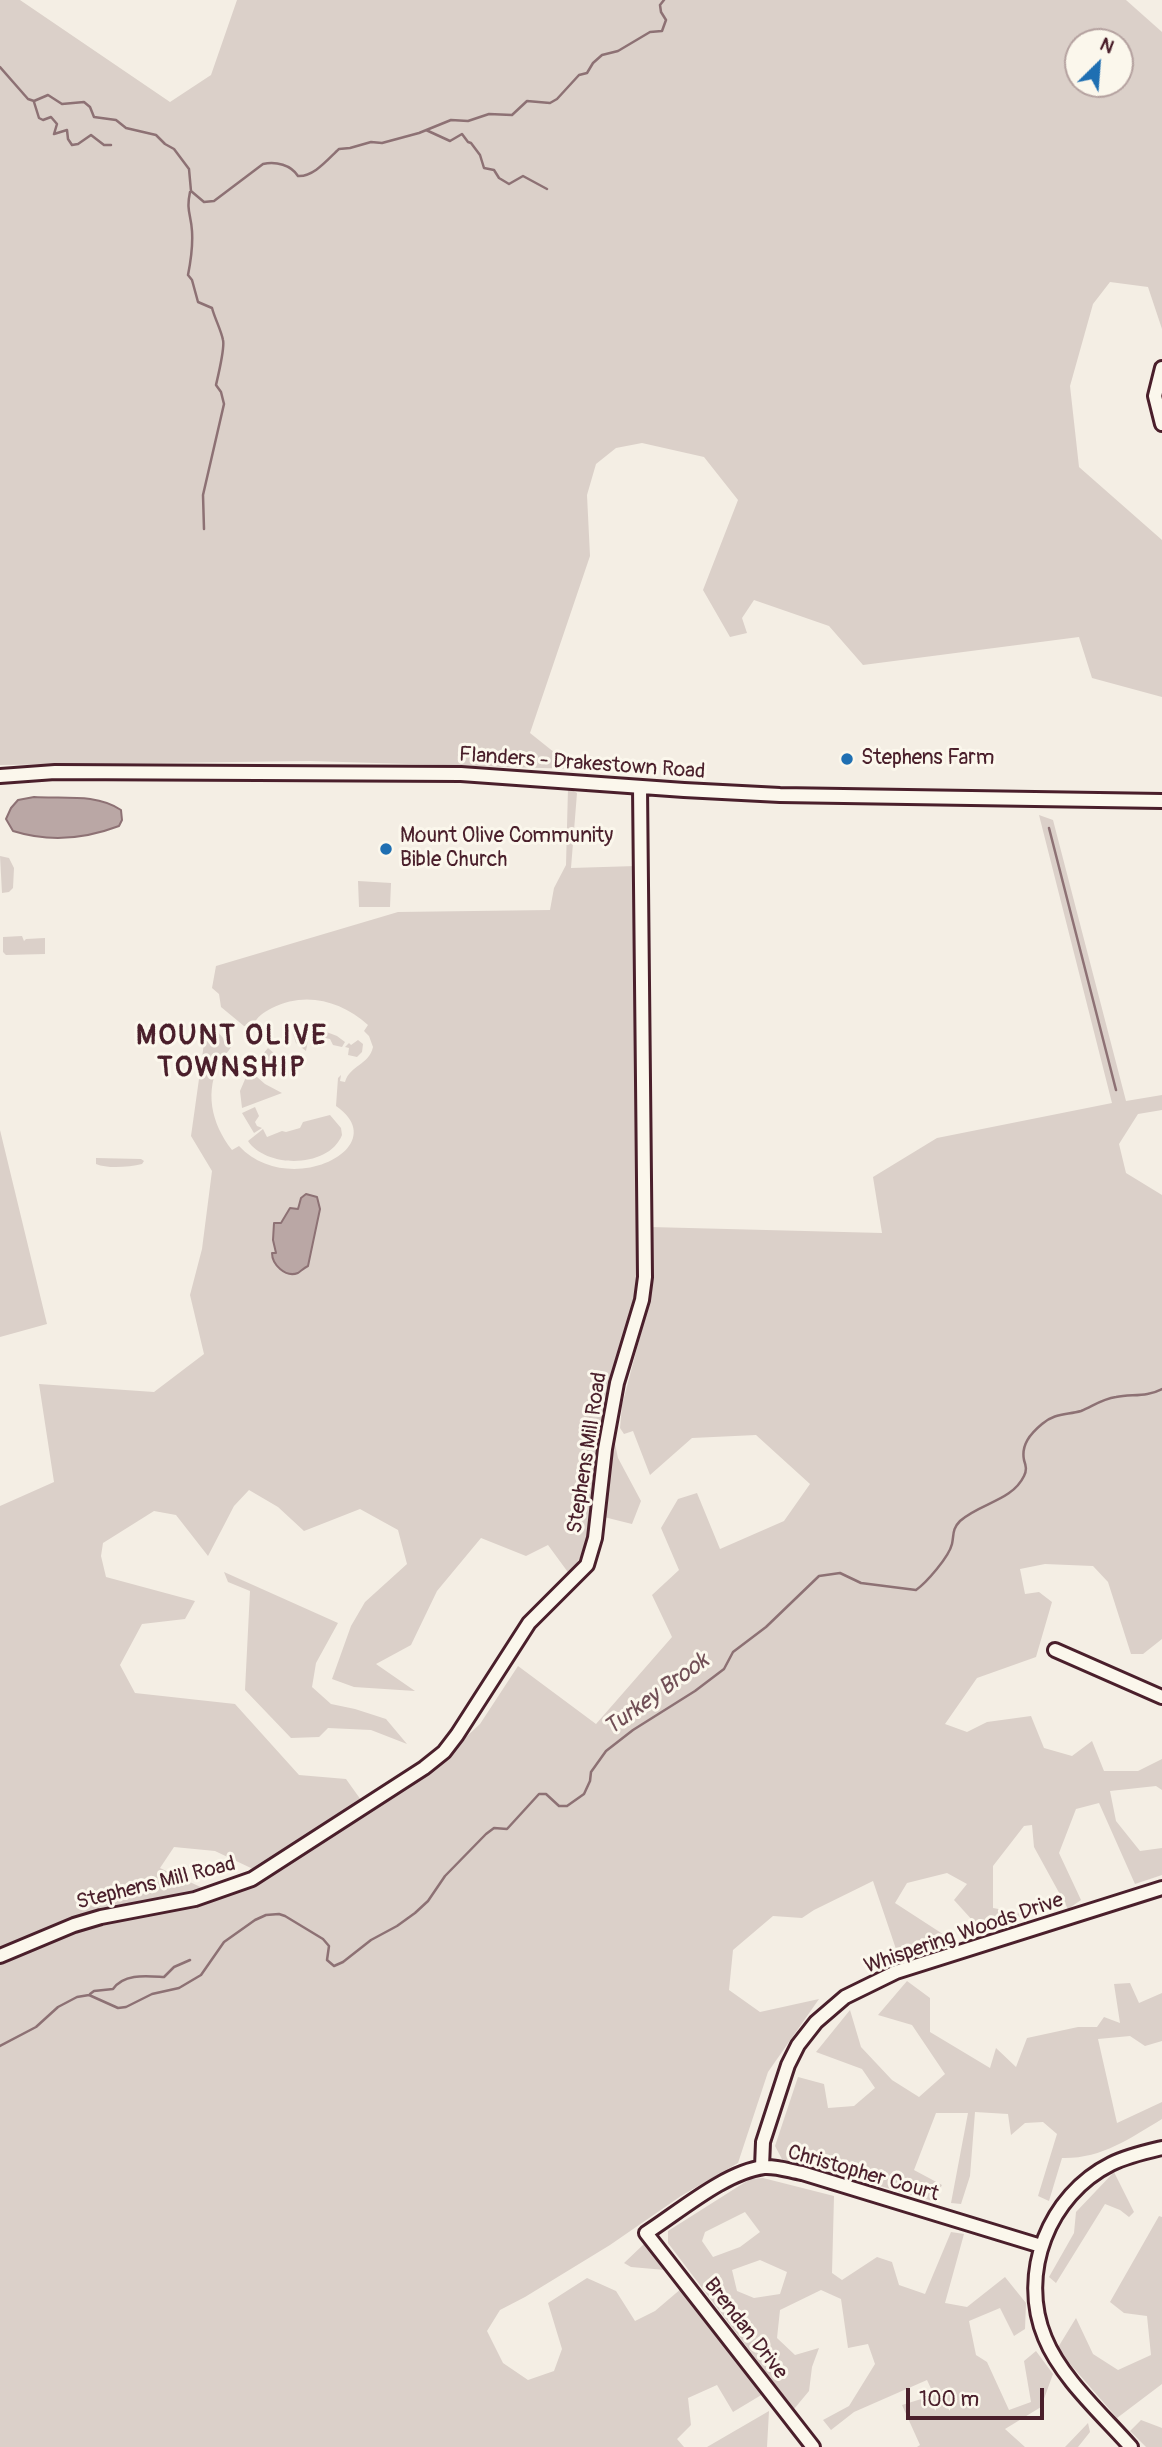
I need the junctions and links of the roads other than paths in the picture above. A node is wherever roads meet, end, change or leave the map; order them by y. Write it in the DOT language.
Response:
graph roads {
  1 [pos="1162,368"];
  2 [pos="1162,424"];
  3 [pos="0,776"];
  4 [pos="640,787"];
  5 [pos="1162,801"];
  6 [pos="1055,1650"];
  7 [pos="1162,1697"];
  8 [pos="1162,1888"];
  9 [pos="0,1956"];
  10 [pos="1162,2148"];
  11 [pos="762,2167"];
  12 [pos="646,2233"];
  13 [pos="1041,2246"];
  14 [pos="813,2447"];
  15 [pos="1131,2447"];
  1 -- 2 [label="street"];
  3 -- 4 [label="street, Flanders - Drakestown Road"];
  4 -- 5 [label="street, Flanders - Drakestown Road"];
  4 -- 9 [label="street, Stephens Mill Road"];
  6 -- 7 [label="street"];
  8 -- 11 [label="street, Whispering Woods Drive"];
  10 -- 13 [label="street"];
  11 -- 12 [label="street, Christopher Court"];
  11 -- 13 [label="street, Christopher Court"];
  12 -- 14 [label="street, Brendan Drive"];
  13 -- 15 [label="street"];
}
